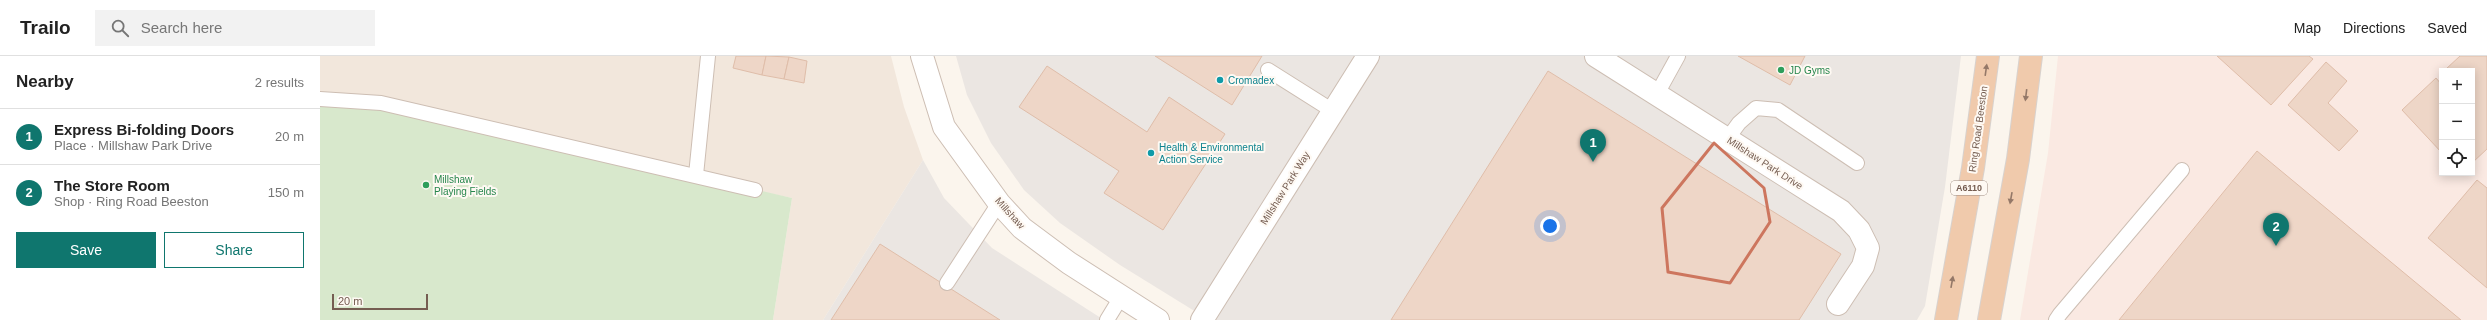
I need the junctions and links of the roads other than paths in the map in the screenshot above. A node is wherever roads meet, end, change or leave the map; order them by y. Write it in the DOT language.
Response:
graph roads {
  1 [pos="708,56"];
  2 [pos="922,56"];
  3 [pos="1368,56"];
  4 [pos="1678,56"];
  5 [pos="1988,56"];
  6 [pos="2031,56"];
  7 [pos="1600,57"];
  8 [pos="1268,70"];
  9 [pos="1658,94"];
  10 [pos="320,99"];
  11 [pos="1334,111"];
  12 [pos="1728,138"];
  13 [pos="1857,163"];
  14 [pos="2182,170"];
  15 [pos="696,175"];
  16 [pos="755,190"];
  17 [pos="999,203"];
  18 [pos="947,283"];
  19 [pos="1121,297"];
  20 [pos="1838,304"];
  21 [pos="1107,320"];
  22 [pos="1158,320"];
  23 [pos="1202,320"];
  24 [pos="1946,320"];
  25 [pos="1989,320"];
  26 [pos="2056,320"];
  1 -- 15 [label="lane"];
  2 -- 17 [label="street, Millshaw"];
  3 -- 11 [label="street, Millshaw Park Way"];
  4 -- 9 [label="lane"];
  24 -- 5 [label="highway, Ring Road Beeston / A6110, one-way"];
  6 -- 25 [label="highway, one-way"];
  7 -- 9 [label="street, Millshaw Park Drive"];
  8 -- 11 [label="lane"];
  9 -- 12 [label="street, Millshaw Park Drive"];
  10 -- 15 [label="lane"];
  11 -- 23 [label="street, Millshaw Park Way"];
  12 -- 13 [label="lane"];
  12 -- 20 [label="street, Millshaw Park Drive"];
  14 -- 26 [label="lane"];
  15 -- 16 [label="lane"];
  17 -- 18 [label="lane"];
  17 -- 19 [label="street, Millshaw"];
  19 -- 21 [label="lane"];
  19 -- 22 [label="street, Millshaw"];
}
